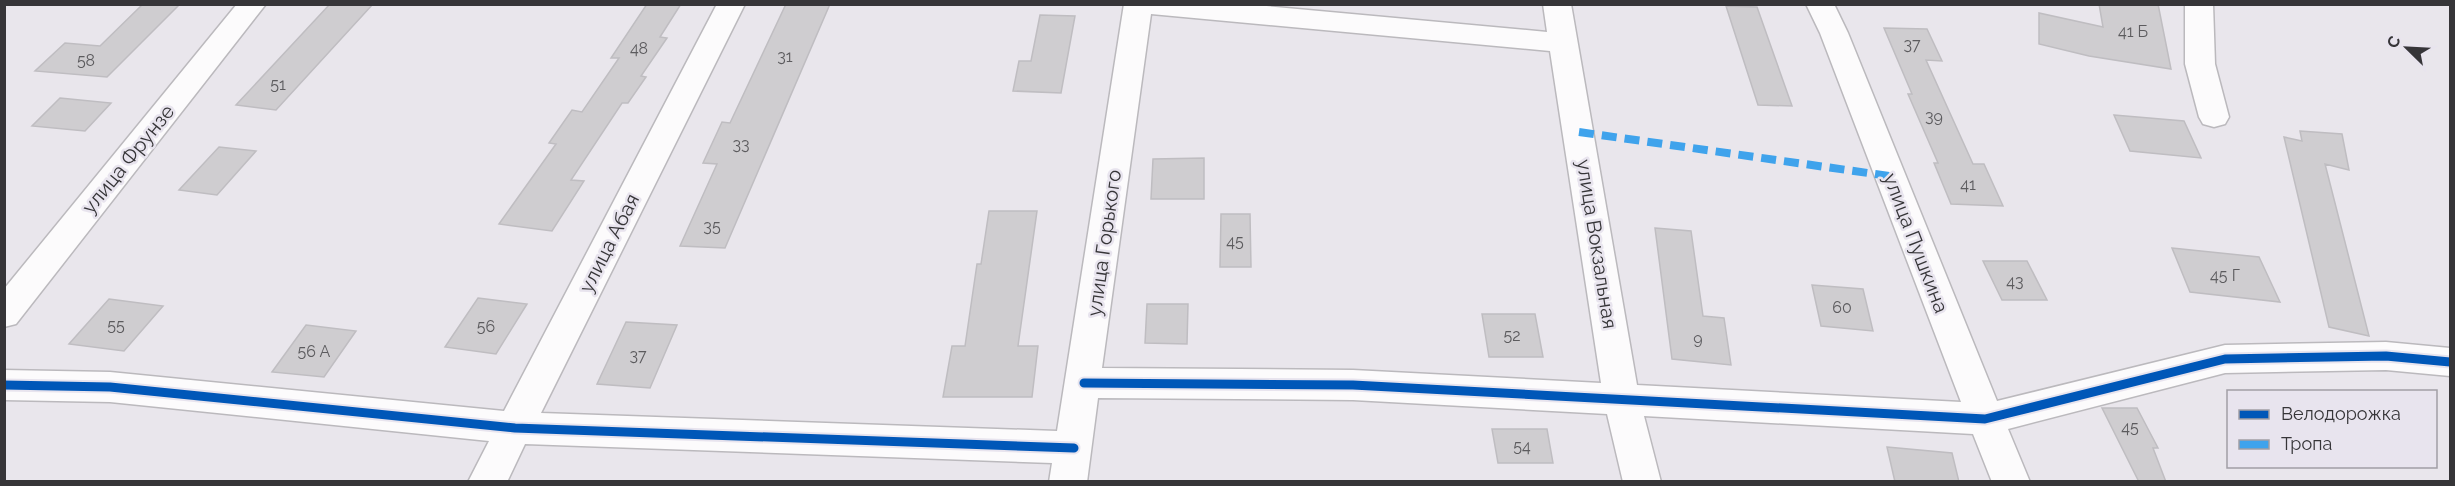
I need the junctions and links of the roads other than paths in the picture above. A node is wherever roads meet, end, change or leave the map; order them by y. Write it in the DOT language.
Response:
graph roads {
  1 [pos="252,4"];
  2 [pos="731,4"];
  3 [pos="1139,4"];
  4 [pos="1557,4"];
  5 [pos="1820,4"];
  6 [pos="2199,4"];
  7 [pos="1564,44"];
  8 [pos="2214,117"];
  9 [pos="4,314"];
  10 [pos="2451,362"];
  11 [pos="1084,383"];
  12 [pos="4,385"];
  13 [pos="1622,402"];
  14 [pos="1984,420"];
  15 [pos="515,428"];
  16 [pos="1071,465"];
  17 [pos="487,482"];
  18 [pos="1642,482"];
  19 [pos="2011,482"];
  1 -- 9 [label="street, улица Фрунзе"];
  2 -- 15 [label="street, улица Абая"];
  3 -- 7 [label="street"];
  3 -- 11 [label="street, улица Горького"];
  4 -- 7 [label="street, улица Вокзальная"];
  5 -- 14 [label="street, улица Пушкина"];
  6 -- 8 [label="street"];
  7 -- 13 [label="street, улица Вокзальная"];
  10 -- 14 [label="street"];
  11 -- 13 [label="street"];
  11 -- 16 [label="street, улица Горького"];
  12 -- 15 [label="street"];
  13 -- 14 [label="street"];
  13 -- 18 [label="street, улица Вокзальная"];
  14 -- 19 [label="street, улица Пушкина"];
  15 -- 16 [label="street"];
  15 -- 17 [label="street, улица Абая"];
}
